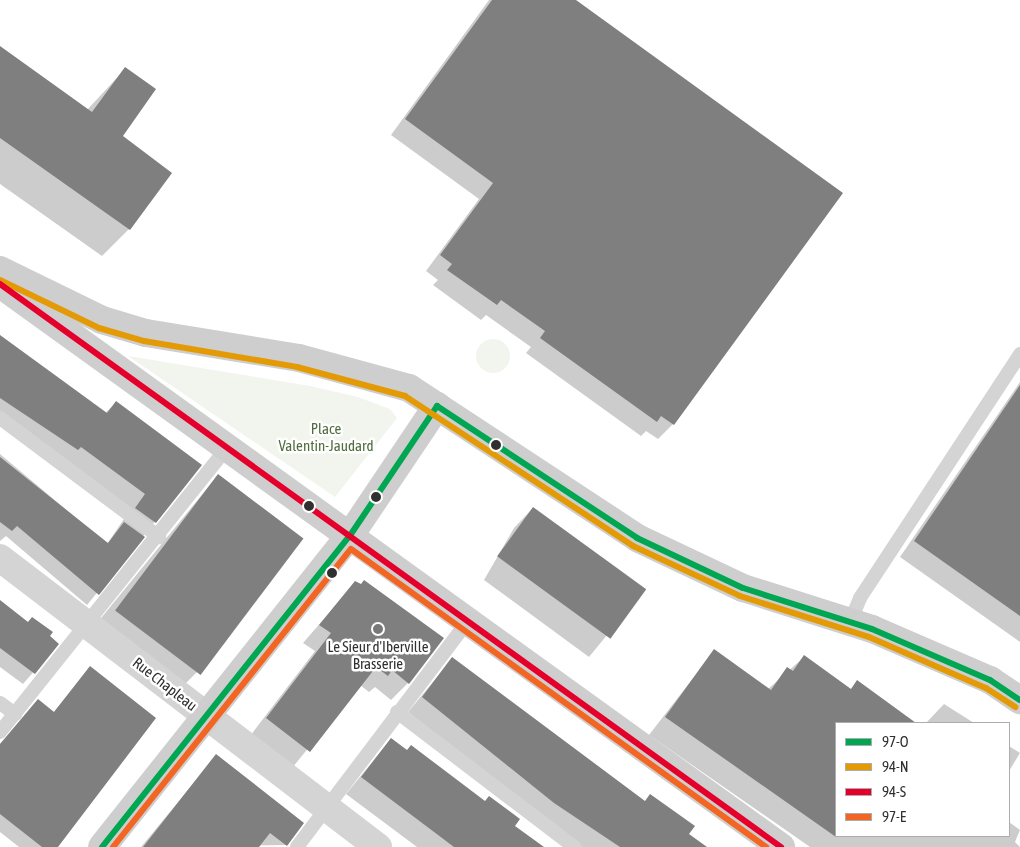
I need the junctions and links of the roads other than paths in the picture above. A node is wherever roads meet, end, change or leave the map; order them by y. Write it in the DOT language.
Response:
graph roads {
  1 [pos="0,270"];
  2 [pos="0,284"];
  3 [pos="1020,354"];
  4 [pos="437,406"];
  5 [pos="0,418"];
  6 [pos="227,448"];
  7 [pos="159,537"];
  8 [pos="350,537"];
  9 [pos="0,558"];
  10 [pos="468,621"];
  11 [pos="850,622"];
  12 [pos="87,624"];
  13 [pos="1020,700"];
  14 [pos="0,703"];
  15 [pos="397,712"];
  16 [pos="15,714"];
  17 [pos="206,716"];
  18 [pos="0,732"];
  19 [pos="324,806"];
  20 [pos="102,847"];
  21 [pos="297,847"];
  22 [pos="378,847"];
  23 [pos="574,847"];
  24 [pos="781,847"];
  1 -- 4 [label="main road"];
  2 -- 6 [label="main road"];
  3 -- 11 [label="lane"];
  4 -- 8 [label="main road"];
  4 -- 11 [label="main road"];
  5 -- 7 [label="lane"];
  6 -- 7 [label="lane"];
  6 -- 8 [label="main road"];
  7 -- 12 [label="lane"];
  8 -- 10 [label="main road"];
  8 -- 17 [label="main road"];
  9 -- 12 [label="street, Rue Chapleau"];
  10 -- 15 [label="lane"];
  10 -- 24 [label="main road"];
  11 -- 13 [label="main road"];
  12 -- 16 [label="lane"];
  12 -- 17 [label="street, Rue Chapleau"];
  14 -- 16 [label="lane"];
  15 -- 19 [label="lane"];
  15 -- 23 [label="lane"];
  16 -- 18 [label="lane"];
  17 -- 19 [label="street, Rue Chapleau"];
  17 -- 20 [label="main road"];
  19 -- 21 [label="lane"];
  19 -- 22 [label="street, Rue Chapleau"];
}
